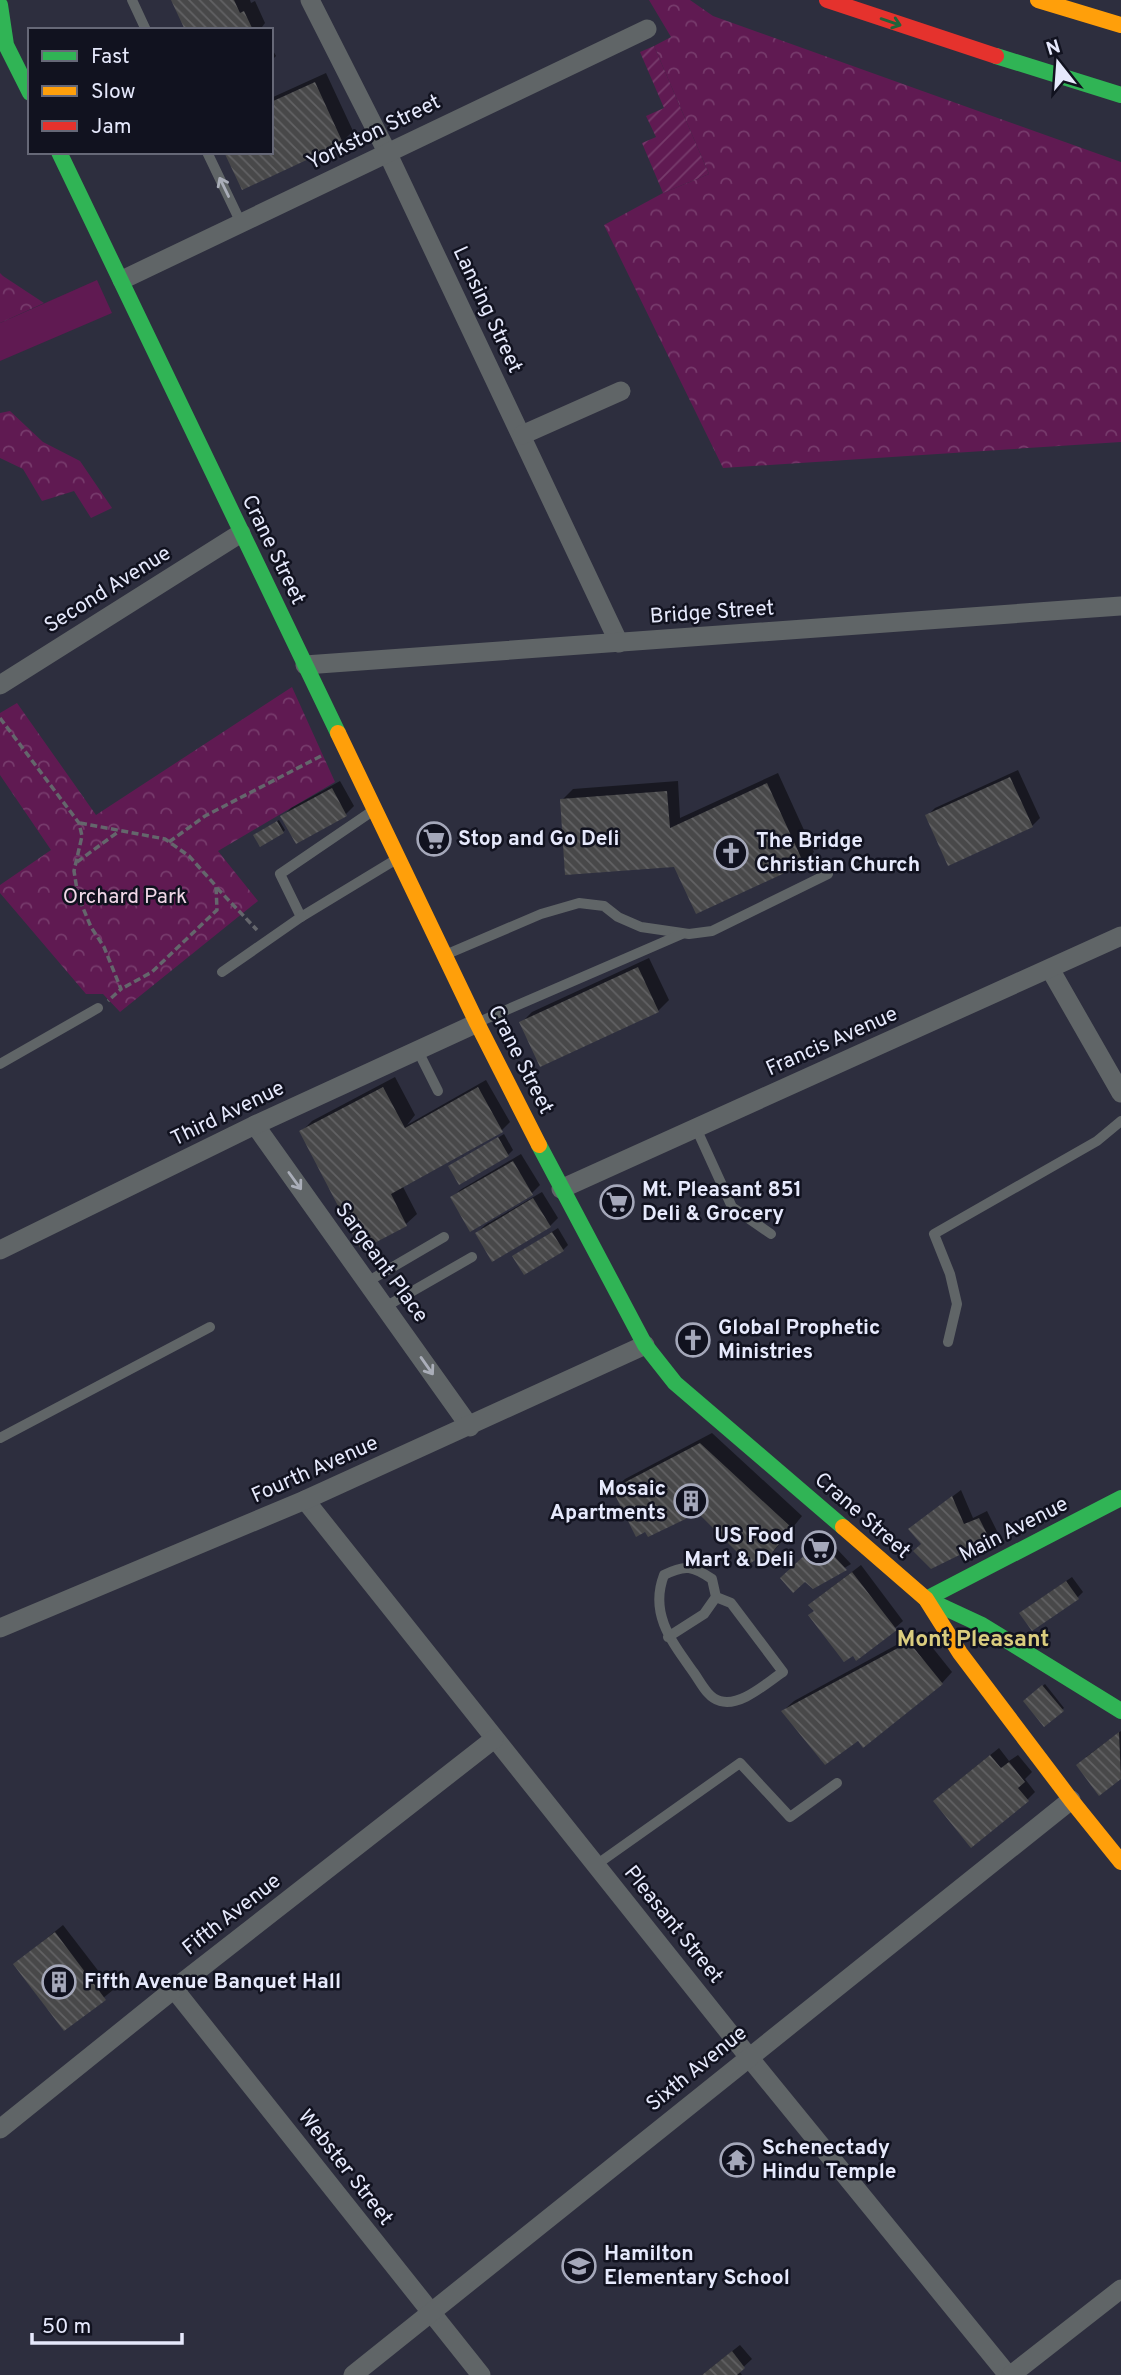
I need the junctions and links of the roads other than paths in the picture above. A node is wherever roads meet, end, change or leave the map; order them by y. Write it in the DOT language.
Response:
graph roads {
  1 [pos="132,0"];
  2 [pos="310,0"];
  3 [pos="827,0"];
  4 [pos="1038,0"];
  5 [pos="1091,0"];
  6 [pos="0,5"];
  7 [pos="1111,5"];
  8 [pos="1121,25"];
  9 [pos="145,28"];
  10 [pos="646,29"];
  11 [pos="981,34"];
  12 [pos="1121,88"];
  13 [pos="28,89"];
  14 [pos="1121,95"];
  15 [pos="387,152"];
  16 [pos="60,154"];
  17 [pos="208,154"];
  18 [pos="241,223"];
  19 [pos="122,280"];
  20 [pos="621,391"];
  21 [pos="522,435"];
  22 [pos="241,533"];
  23 [pos="1121,606"];
  24 [pos="619,643"];
  25 [pos="305,665"];
  26 [pos="0,685"];
  27 [pos="375,810"];
  28 [pos="398,858"];
  29 [pos="828,874"];
  30 [pos="301,917"];
  31 [pos="682,933"];
  32 [pos="1121,936"];
  33 [pos="444,955"];
  34 [pos="1050,969"];
  35 [pos="222,972"];
  36 [pos="98,1008"];
  37 [pos="477,1023"];
  38 [pos="418,1051"];
  39 [pos="0,1064"];
  40 [pos="438,1091"];
  41 [pos="1121,1094"];
  42 [pos="1121,1121"];
  43 [pos="255,1125"];
  44 [pos="696,1128"];
  45 [pos="561,1189"];
  46 [pos="771,1234"];
  47 [pos="444,1237"];
  48 [pos="0,1250"];
  49 [pos="472,1257"];
  50 [pos="367,1282"];
  51 [pos="385,1307"];
  52 [pos="209,1327"];
  53 [pos="948,1342"];
  54 [pos="645,1345"];
  55 [pos="470,1427"];
  56 [pos="0,1438"];
  57 [pos="1121,1499"];
  58 [pos="305,1500"];
  59 [pos="716,1597"];
  60 [pos="926,1599"];
  61 [pos="0,1628"];
  62 [pos="668,1637"];
  63 [pos="1121,1711"];
  64 [pos="494,1739"];
  65 [pos="837,1783"];
  66 [pos="1071,1800"];
  67 [pos="1121,1862"];
  68 [pos="596,1865"];
  69 [pos="174,1989"];
  70 [pos="748,2056"];
  71 [pos="0,2129"];
  72 [pos="1121,2289"];
  73 [pos="431,2312"];
  74 [pos="353,2375"];
  75 [pos="481,2375"];
  76 [pos="1010,2375"];
  1 -- 9 [label="lane"];
  2 -- 15 [label="street, Lansing Street"];
  3 -- 14 [label="main road, one-way"];
  4 -- 8 [label="main road"];
  5 -- 7 [label="main road"];
  6 -- 13 [label="main road"];
  10 -- 15 [label="street, Yorkston Street"];
  11 -- 12 [label="main road"];
  15 -- 18 [label="street, Yorkston Street"];
  15 -- 21 [label="street, Lansing Street"];
  16 -- 19 [label="main road, Crane Street"];
  18 -- 17 [label="lane, one-way"];
  18 -- 19 [label="street, Yorkston Street"];
  19 -- 22 [label="main road, Crane Street"];
  20 -- 21 [label="street"];
  21 -- 24 [label="street, Lansing Street"];
  22 -- 25 [label="main road, Crane Street"];
  22 -- 26 [label="street, Second Avenue"];
  23 -- 24 [label="street, Bridge Street"];
  24 -- 25 [label="street, Bridge Street"];
  25 -- 27 [label="main road, Crane Street"];
  27 -- 28 [label="main road, Crane Street"];
  27 -- 30 [label="lane"];
  28 -- 30 [label="lane"];
  28 -- 33 [label="main road, Crane Street"];
  29 -- 31 [label="lane"];
  30 -- 35 [label="lane"];
  31 -- 33 [label="lane"];
  31 -- 37 [label="lane"];
  32 -- 34 [label="street, Francis Avenue"];
  33 -- 37 [label="main road, Crane Street"];
  34 -- 41 [label="street"];
  34 -- 44 [label="street, Francis Avenue"];
  36 -- 39 [label="lane"];
  37 -- 38 [label="street, Third Avenue"];
  37 -- 45 [label="main road, Crane Street"];
  38 -- 40 [label="lane"];
  38 -- 43 [label="street, Third Avenue"];
  42 -- 53 [label="lane"];
  43 -- 48 [label="street, Third Avenue"];
  43 -- 50 [label="street, Sargeant Place, one-way"];
  44 -- 45 [label="street, Francis Avenue"];
  44 -- 46 [label="lane"];
  45 -- 54 [label="main road, Crane Street"];
  47 -- 50 [label="lane"];
  49 -- 51 [label="lane"];
  50 -- 51 [label="street, Sargeant Place"];
  51 -- 55 [label="street, Sargeant Place, one-way"];
  52 -- 56 [label="lane"];
  54 -- 55 [label="street, Fourth Avenue"];
  54 -- 60 [label="main road, Crane Street"];
  55 -- 58 [label="street, Fourth Avenue"];
  57 -- 60 [label="main road, Main Avenue"];
  58 -- 61 [label="street, Fourth Avenue"];
  58 -- 64 [label="street, Pleasant Street"];
  59 -- 62 [label="lane"];
  59 -- 62 [label="lane"];
  59 -- 62 [label="lane"];
  60 -- 63 [label="main road"];
  60 -- 66 [label="main road, Crane Street"];
  64 -- 68 [label="street, Pleasant Street"];
  64 -- 69 [label="street, Fifth Avenue"];
  65 -- 68 [label="lane"];
  66 -- 67 [label="main road, Crane Street"];
  66 -- 70 [label="street, Sixth Avenue"];
  68 -- 70 [label="street, Pleasant Street"];
  69 -- 71 [label="street, Fifth Avenue"];
  69 -- 73 [label="street, Webster Street"];
  70 -- 73 [label="street, Sixth Avenue"];
  70 -- 76 [label="street, Pleasant Street"];
  72 -- 76 [label="street"];
  73 -- 74 [label="street, Sixth Avenue"];
  73 -- 75 [label="street, Webster Street"];
}
